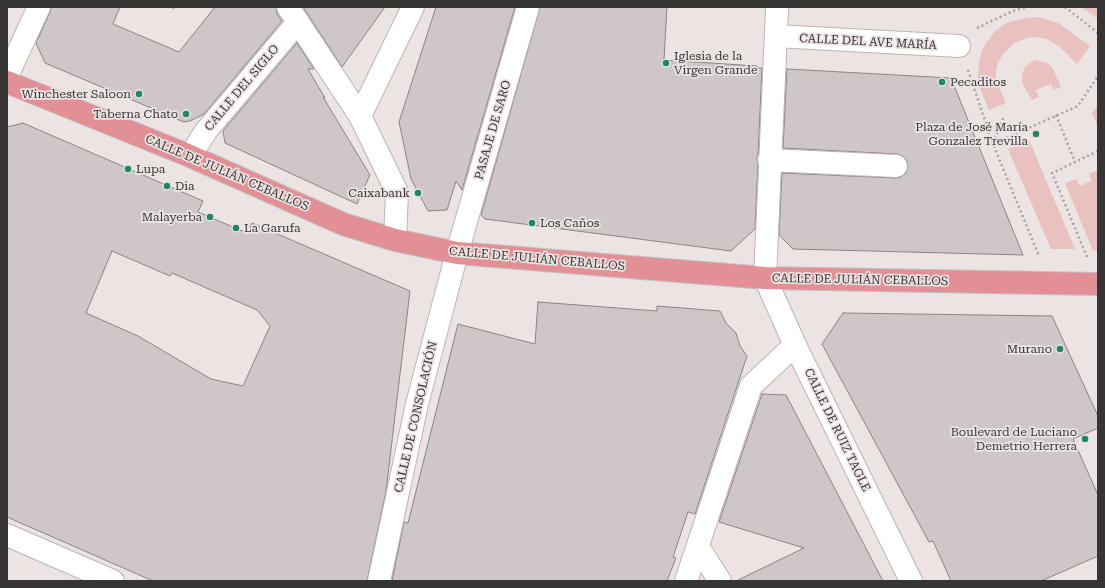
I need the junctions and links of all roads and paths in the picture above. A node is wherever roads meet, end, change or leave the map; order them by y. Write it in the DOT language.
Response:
graph roads {
  1 [pos="39,7"];
  2 [pos="173,7"];
  3 [pos="413,7"];
  4 [pos="528,7"];
  5 [pos="1028,7"];
  6 [pos="1065,7"];
  7 [pos="776,9"];
  8 [pos="174,10"];
  9 [pos="293,14"];
  10 [pos="1098,33"];
  11 [pos="776,36"];
  12 [pos="959,46"];
  13 [pos="7,76"];
  14 [pos="1098,76"];
  15 [pos="7,82"];
  16 [pos="1056,115"];
  17 [pos="360,116"];
  18 [pos="1004,116"];
  19 [pos="993,144"];
  20 [pos="1098,151"];
  21 [pos="190,156"];
  22 [pos="769,160"];
  23 [pos="1075,162"];
  24 [pos="896,166"];
  25 [pos="395,240"];
  26 [pos="457,253"];
  27 [pos="1089,261"];
  28 [pos="765,278"];
  29 [pos="1049,284"];
  30 [pos="1098,284"];
  31 [pos="795,345"];
  32 [pos="7,535"];
  33 [pos="698,547"];
  34 [pos="114,581"];
  35 [pos="379,581"];
  36 [pos="686,581"];
  37 [pos="720,581"];
  38 [pos="911,581"];
  1 -- 13 [label="street"];
  2 -- 8 [label="path"];
  3 -- 17 [label="street"];
  4 -- 26 [label="street, PASAJE DE SARO"];
  5 -- 12 [label="path"];
  6 -- 10 [label="path"];
  7 -- 11 [label="street"];
  9 -- 17 [label="street"];
  9 -- 21 [label="street, CALLE DEL SIGLO"];
  11 -- 12 [label="street, CALLE DEL AVE MARÍA"];
  11 -- 22 [label="street"];
  12 -- 19 [label="path"];
  14 -- 16 [label="path"];
  15 -- 21 [label="highway, CALLE DE JULIÁN CEBALLOS"];
  16 -- 19 [label="path"];
  16 -- 23 [label="path"];
  17 -- 25 [label="street"];
  18 -- 19 [label="path"];
  19 -- 29 [label="path"];
  20 -- 23 [label="path"];
  21 -- 25 [label="highway, CALLE DE JULIÁN CEBALLOS"];
  22 -- 24 [label="street"];
  22 -- 28 [label="street"];
  23 -- 27 [label="path"];
  25 -- 26 [label="highway, CALLE DE JULIÁN CEBALLOS"];
  26 -- 28 [label="highway, CALLE DE JULIÁN CEBALLOS"];
  26 -- 35 [label="street, CALLE DE CONSOLACIÓN"];
  28 -- 29 [label="highway, CALLE DE JULIÁN CEBALLOS"];
  28 -- 31 [label="street, CALLE DE RUIZ TAGLE"];
  29 -- 30 [label="highway, CALLE DE JULIÁN CEBALLOS"];
  31 -- 33 [label="street"];
  31 -- 38 [label="street, CALLE DE RUIZ TAGLE"];
  32 -- 34 [label="street"];
  33 -- 36 [label="street"];
  33 -- 37 [label="street"];
}
